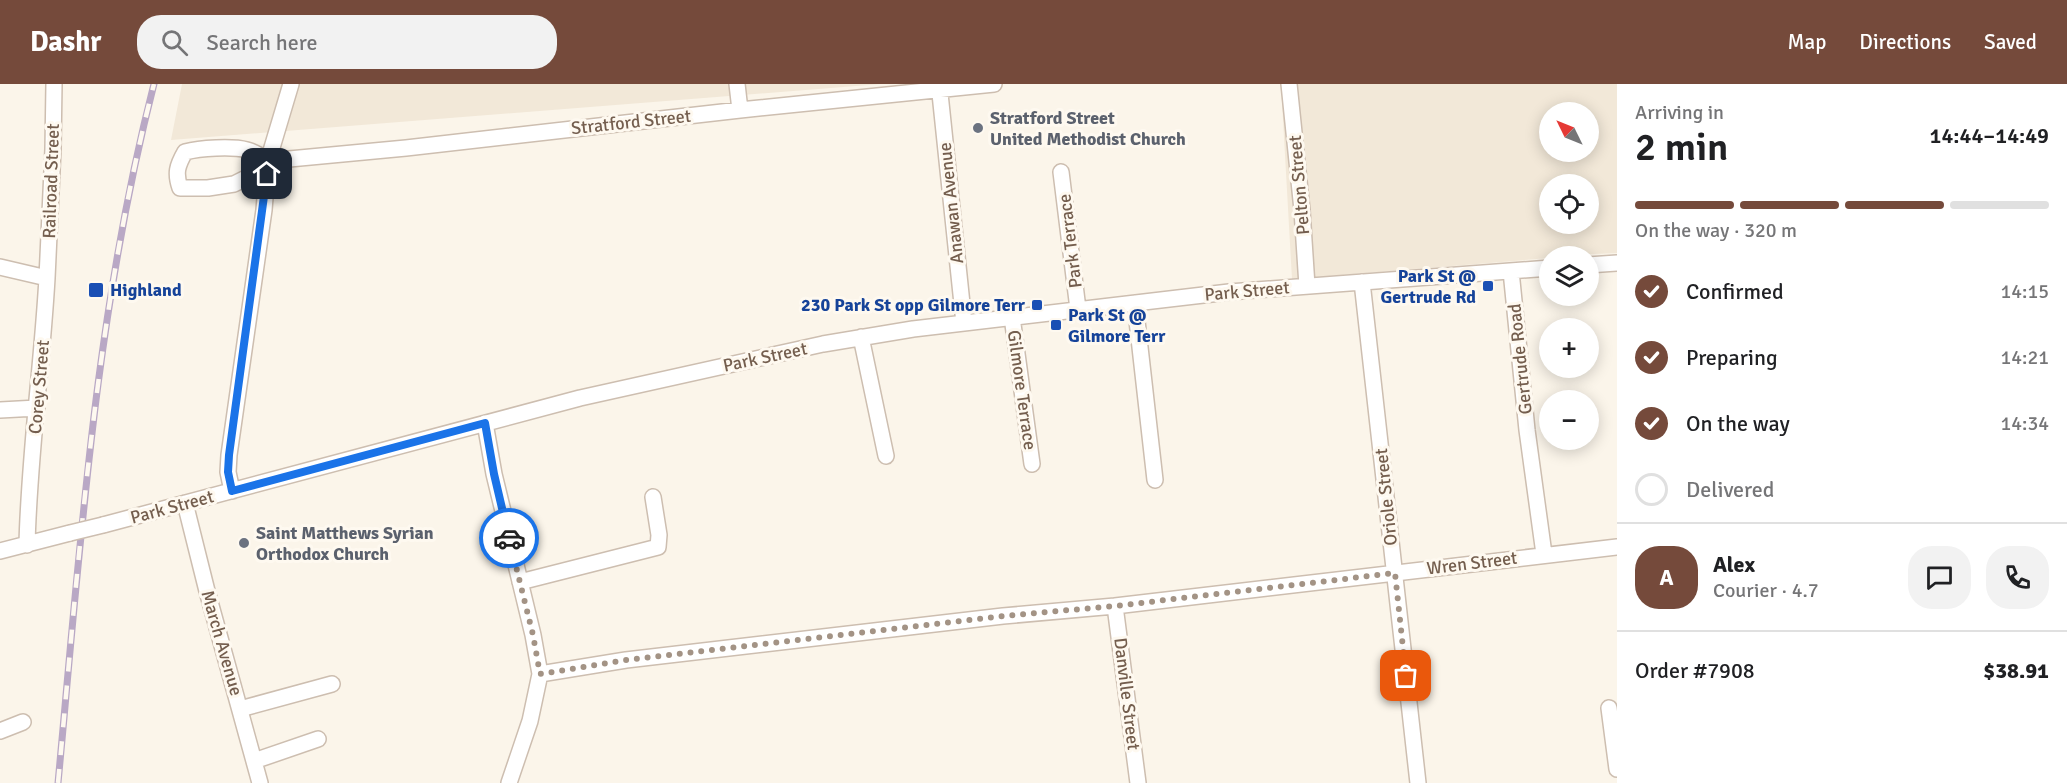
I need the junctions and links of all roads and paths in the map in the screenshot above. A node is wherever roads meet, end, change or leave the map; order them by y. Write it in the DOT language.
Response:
graph roads {
  1 [pos="54,84"];
  2 [pos="291,84"];
  3 [pos="736,84"];
  4 [pos="994,84"];
  5 [pos="1289,84"];
  6 [pos="939,86"];
  7 [pos="740,110"];
  8 [pos="268,160"];
  9 [pos="1061,172"];
  10 [pos="1617,263"];
  11 [pos="1599,264"];
  12 [pos="0,267"];
  13 [pos="1539,269"];
  14 [pos="1512,271"];
  15 [pos="47,278"];
  16 [pos="1362,282"];
  17 [pos="1307,286"];
  18 [pos="1135,303"];
  19 [pos="1077,309"];
  20 [pos="1012,317"];
  21 [pos="964,323"];
  22 [pos="861,337"];
  23 [pos="38,408"];
  24 [pos="0,410"];
  25 [pos="485,423"];
  26 [pos="886,456"];
  27 [pos="1032,464"];
  28 [pos="1155,480"];
  29 [pos="232,491"];
  30 [pos="653,497"];
  31 [pos="185,503"];
  32 [pos="27,545"];
  33 [pos="1617,547"];
  34 [pos="0,551"];
  35 [pos="1544,554"];
  36 [pos="1395,573"];
  37 [pos="520,582"];
  38 [pos="1115,606"];
  39 [pos="540,674"];
  40 [pos="332,684"];
  41 [pos="1609,708"];
  42 [pos="240,709"];
  43 [pos="23,722"];
  44 [pos="0,731"];
  45 [pos="318,739"];
  46 [pos="254,761"];
  47 [pos="1617,769"];
  48 [pos="260,783"];
  49 [pos="509,783"];
  50 [pos="1138,783"];
  51 [pos="1418,783"];
  1 -- 15 [label="street, Railroad Street"];
  2 -- 8 [label="street"];
  3 -- 7 [label="street"];
  4 -- 6 [label="street, Stratford Street"];
  5 -- 17 [label="street, Pelton Street"];
  6 -- 7 [label="street, Stratford Street"];
  6 -- 21 [label="street, Anawan Avenue"];
  7 -- 8 [label="street, Stratford Street"];
  8 -- 8 [label="street, Stratford Street"];
  8 -- 29 [label="street"];
  9 -- 19 [label="street, Park Terrace"];
  10 -- 11 [label="street"];
  12 -- 15 [label="street"];
  13 -- 14 [label="street, Park Street"];
  14 -- 16 [label="street, Park Street"];
  14 -- 35 [label="street, Gertrude Road"];
  15 -- 23 [label="street, Corey Street"];
  16 -- 17 [label="street, Park Street"];
  16 -- 36 [label="street, Oriole Street"];
  17 -- 18 [label="street, Park Street"];
  18 -- 19 [label="street, Park Street"];
  18 -- 28 [label="street"];
  19 -- 20 [label="street, Park Street"];
  20 -- 21 [label="street, Park Street"];
  20 -- 27 [label="street, Gilmore Terrace"];
  21 -- 22 [label="street, Park Street"];
  22 -- 25 [label="street, Park Street"];
  22 -- 26 [label="street"];
  23 -- 24 [label="street"];
  23 -- 32 [label="street, Corey Street"];
  25 -- 29 [label="street, Park Street"];
  25 -- 37 [label="street"];
  29 -- 31 [label="street, Park Street"];
  30 -- 37 [label="street"];
  31 -- 32 [label="street, Park Street, bridge"];
  31 -- 42 [label="street, March Avenue"];
  32 -- 34 [label="street, Park Street"];
  33 -- 35 [label="street, Wren Street"];
  35 -- 36 [label="street, Wren Street"];
  36 -- 38 [label="street, Wren Street"];
  36 -- 51 [label="street, Oriole Street"];
  37 -- 39 [label="street"];
  38 -- 39 [label="street, Wren Street"];
  38 -- 50 [label="street, Danville Street"];
  39 -- 49 [label="street"];
  40 -- 42 [label="street"];
  41 -- 47 [label="street"];
  42 -- 46 [label="street, March Avenue"];
  43 -- 44 [label="street"];
  45 -- 46 [label="street"];
  46 -- 48 [label="street, March Avenue"];
}
